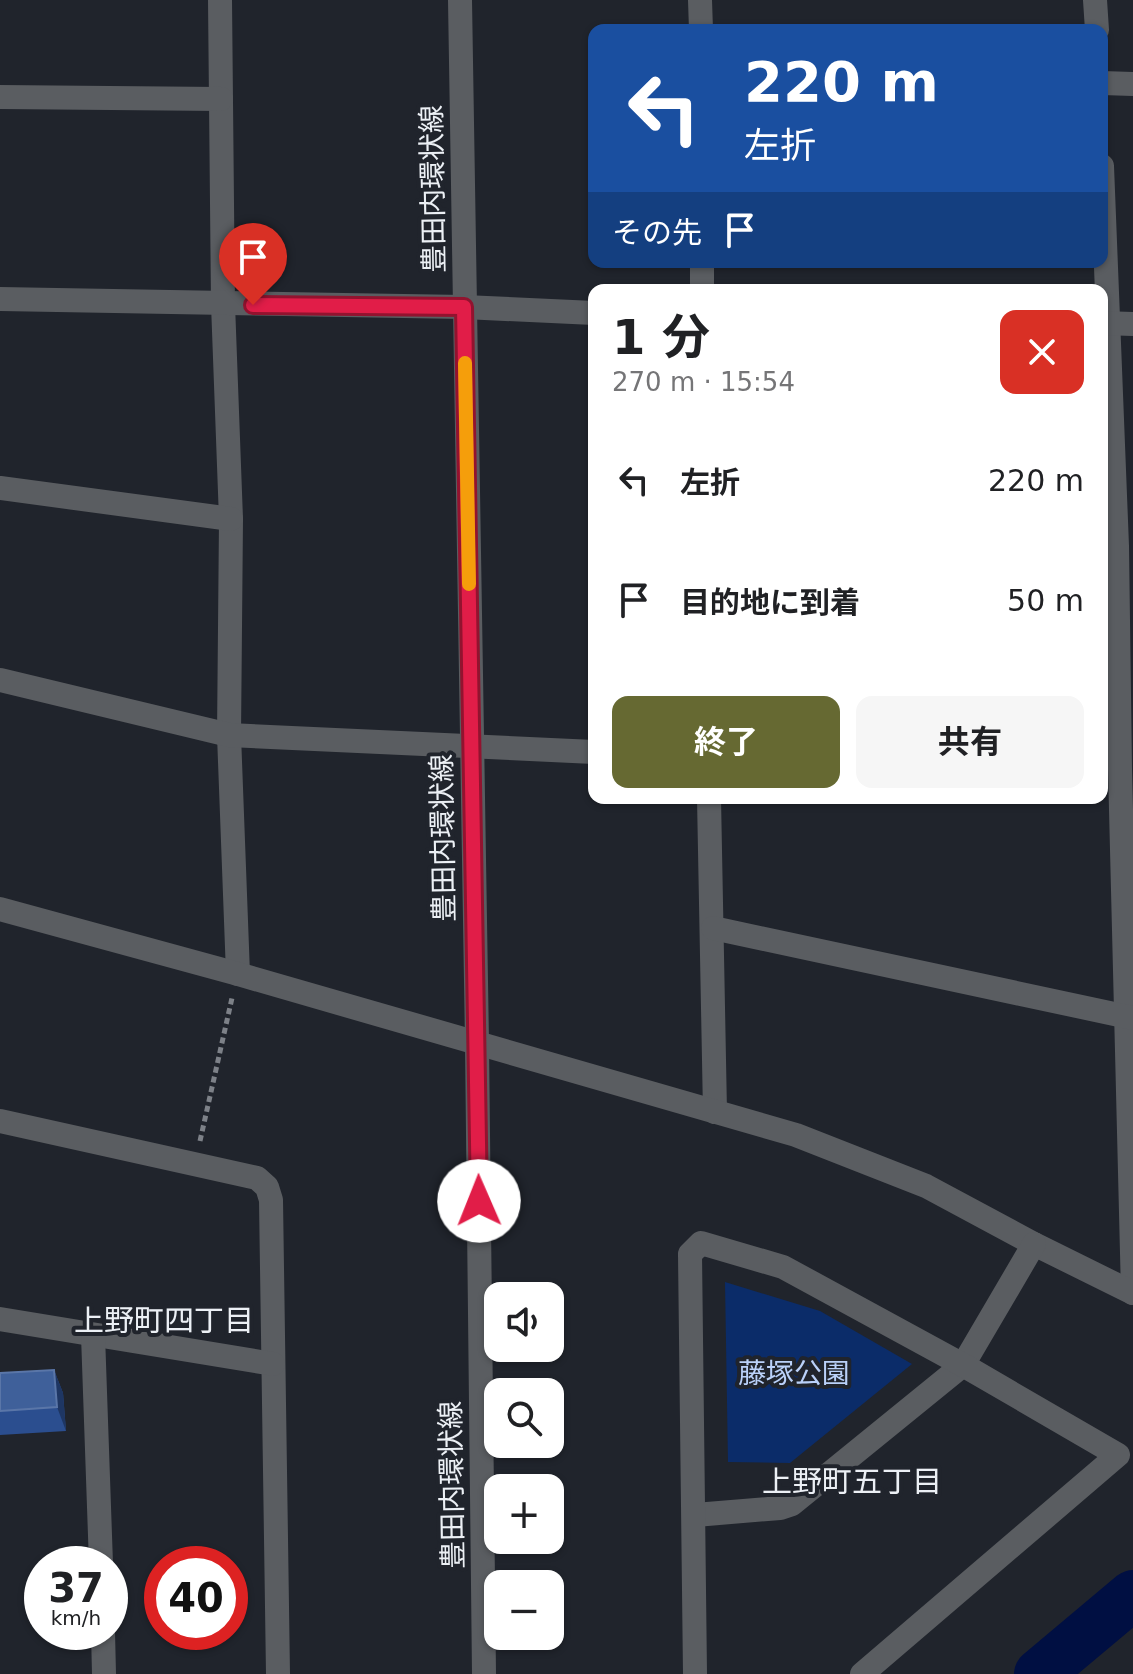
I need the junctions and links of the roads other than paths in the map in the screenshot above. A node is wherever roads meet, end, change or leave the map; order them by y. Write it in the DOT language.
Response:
graph roads {
  1 [pos="220,0"];
  2 [pos="460,0"];
  3 [pos="700,0"];
  4 [pos="1095,0"];
  5 [pos="701,24"];
  6 [pos="1097,24"];
  7 [pos="1108,83"];
  8 [pos="1133,84"];
  9 [pos="0,97"];
  10 [pos="221,99"];
  11 [pos="0,299"];
  12 [pos="223,304"];
  13 [pos="464,307"];
  14 [pos="588,313"];
  15 [pos="1108,323"];
  16 [pos="1133,324"];
  17 [pos="1108,379"];
  18 [pos="0,488"];
  19 [pos="231,519"];
  20 [pos="1117,546"];
  21 [pos="0,680"];
  22 [pos="229,735"];
  23 [pos="472,747"];
  24 [pos="588,752"];
  25 [pos="1118,769"];
  26 [pos="709,804"];
  27 [pos="0,909"];
  28 [pos="713,928"];
  29 [pos="238,974"];
  30 [pos="1130,1017"];
  31 [pos="477,1043"];
  32 [pos="715,1112"];
  33 [pos="0,1121"];
  34 [pos="1034,1244"];
  35 [pos="1133,1293"];
  36 [pos="0,1319"];
  37 [pos="93,1335"];
  38 [pos="273,1364"];
  39 [pos="963,1365"];
  40 [pos="1126,1459"];
  41 [pos="695,1515"];
  42 [pos="100,1546"];
  43 [pos="103,1650"];
  44 [pos="869,1672"];
  45 [pos="104,1674"];
  46 [pos="278,1674"];
  47 [pos="484,1674"];
  48 [pos="695,1674"];
  1 -- 10 [label="street"];
  2 -- 13 [label="street, 豊田内環状線"];
  3 -- 5 [label="street"];
  4 -- 6 [label="street"];
  7 -- 8 [label="street"];
  9 -- 10 [label="street"];
  10 -- 12 [label="street"];
  11 -- 12 [label="street"];
  12 -- 13 [label="street"];
  12 -- 19 [label="street"];
  13 -- 14 [label="street"];
  13 -- 23 [label="street, 豊田内環状線"];
  15 -- 16 [label="street"];
  17 -- 20 [label="street"];
  18 -- 19 [label="street"];
  19 -- 22 [label="street"];
  20 -- 25 [label="street"];
  21 -- 22 [label="street"];
  22 -- 23 [label="street"];
  22 -- 29 [label="street"];
  23 -- 24 [label="street"];
  23 -- 31 [label="street, 豊田内環状線"];
  25 -- 30 [label="street"];
  26 -- 28 [label="street"];
  27 -- 29 [label="street"];
  28 -- 30 [label="street"];
  28 -- 32 [label="street"];
  29 -- 31 [label="street"];
  30 -- 35 [label="street"];
  31 -- 32 [label="street"];
  31 -- 47 [label="street, 豊田内環状線"];
  32 -- 34 [label="street"];
  33 -- 38 [label="street"];
  34 -- 35 [label="street"];
  34 -- 39 [label="street"];
  36 -- 37 [label="street"];
  37 -- 38 [label="street"];
  37 -- 42 [label="street"];
  38 -- 46 [label="street"];
  39 -- 40 [label="street"];
  39 -- 41 [label="street"];
  39 -- 41 [label="street"];
  40 -- 44 [label="street"];
  41 -- 48 [label="street"];
  43 -- 45 [label="street"];
}
